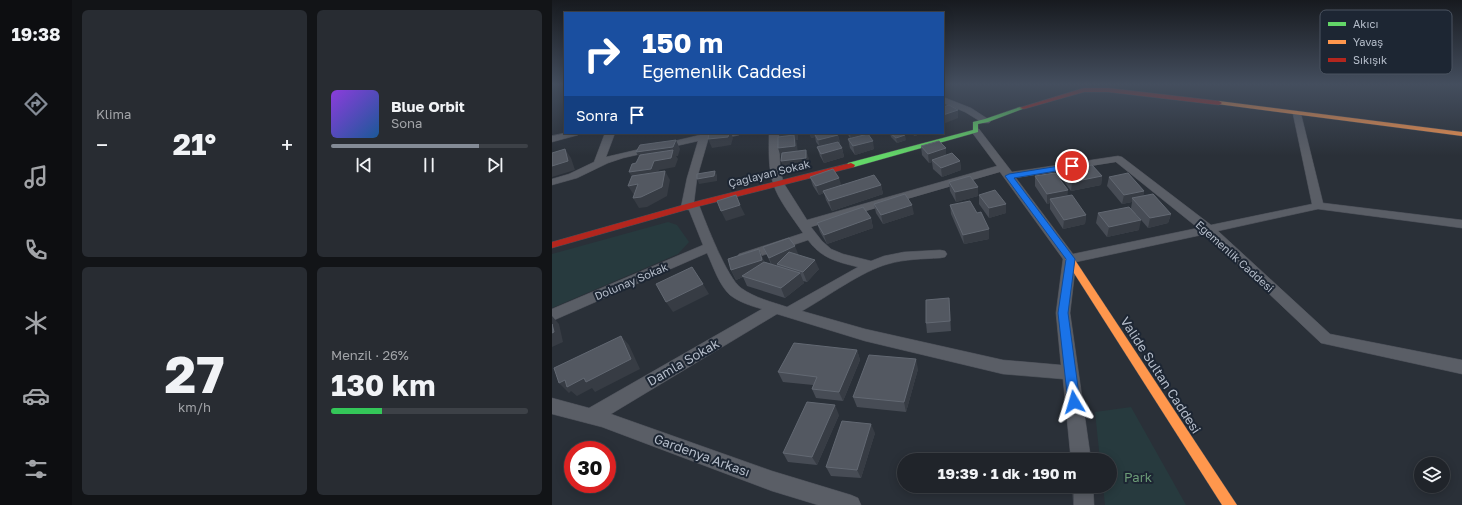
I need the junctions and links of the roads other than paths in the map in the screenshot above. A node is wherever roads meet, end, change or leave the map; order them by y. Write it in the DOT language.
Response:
graph roads {
  1 [pos="964,109"];
  2 [pos="1019,109"];
  3 [pos="1253,109"];
  4 [pos="1297,114"];
  5 [pos="981,126"];
  6 [pos="572,134"];
  7 [pos="610,134"];
  8 [pos="725,134"];
  9 [pos="774,134"];
  10 [pos="1462,134"];
  11 [pos="704,136"];
  12 [pos="552,139"];
  13 [pos="598,164"];
  14 [pos="1005,172"];
  15 [pos="552,182"];
  16 [pos="778,184"];
  17 [pos="690,206"];
  18 [pos="1318,206"];
  19 [pos="1462,224"];
  20 [pos="808,230"];
  21 [pos="1209,230"];
  22 [pos="552,245"];
  23 [pos="710,247"];
  24 [pos="940,254"];
  25 [pos="1070,259"];
  26 [pos="720,265"];
  27 [pos="870,266"];
  28 [pos="782,311"];
  29 [pos="552,315"];
  30 [pos="1462,367"];
  31 [pos="1070,373"];
  32 [pos="552,406"];
  33 [pos="591,416"];
  34 [pos="1080,453"];
  35 [pos="1083,493"];
  36 [pos="851,505"];
  37 [pos="1084,505"];
  38 [pos="1230,505"];
  1 -- 5 [label="street"];
  2 -- 5 [label="street, Çağlayan Sokak"];
  3 -- 4 [label="street, Çağlayan Sokak"];
  4 -- 10 [label="street, Çağlayan Sokak"];
  4 -- 18 [label="street"];
  5 -- 14 [label="street"];
  5 -- 16 [label="street, Çağlayan Sokak"];
  6 -- 12 [label="street"];
  7 -- 13 [label="street"];
  8 -- 11 [label="street"];
  9 -- 16 [label="street"];
  11 -- 13 [label="street"];
  11 -- 17 [label="street"];
  13 -- 15 [label="street"];
  14 -- 20 [label="street, Egemenlik Caddesi"];
  14 -- 21 [label="street, Egemenlik Caddesi"];
  14 -- 25 [label="street"];
  16 -- 17 [label="street, Çağlayan Sokak"];
  16 -- 20 [label="street"];
  17 -- 22 [label="street, Çağlayan Sokak"];
  17 -- 23 [label="street"];
  18 -- 19 [label="street"];
  18 -- 21 [label="street"];
  20 -- 26 [label="street, Egemenlik Caddesi"];
  20 -- 27 [label="street"];
  21 -- 25 [label="street"];
  21 -- 30 [label="street, Egemenlik Caddesi"];
  23 -- 26 [label="street"];
  23 -- 29 [label="street, Dolunay Sokak"];
  24 -- 27 [label="street, Damla Sokak"];
  25 -- 31 [label="street"];
  25 -- 38 [label="street, Valide Sultan Caddesi"];
  26 -- 28 [label="street"];
  27 -- 28 [label="street, Damla Sokak"];
  28 -- 31 [label="street"];
  28 -- 33 [label="street, Damla Sokak"];
  31 -- 34 [label="street"];
  32 -- 33 [label="street, Gardenya Arkası"];
  33 -- 36 [label="street, Gardenya Arkası"];
  35 -- 37 [label="street"];
}
